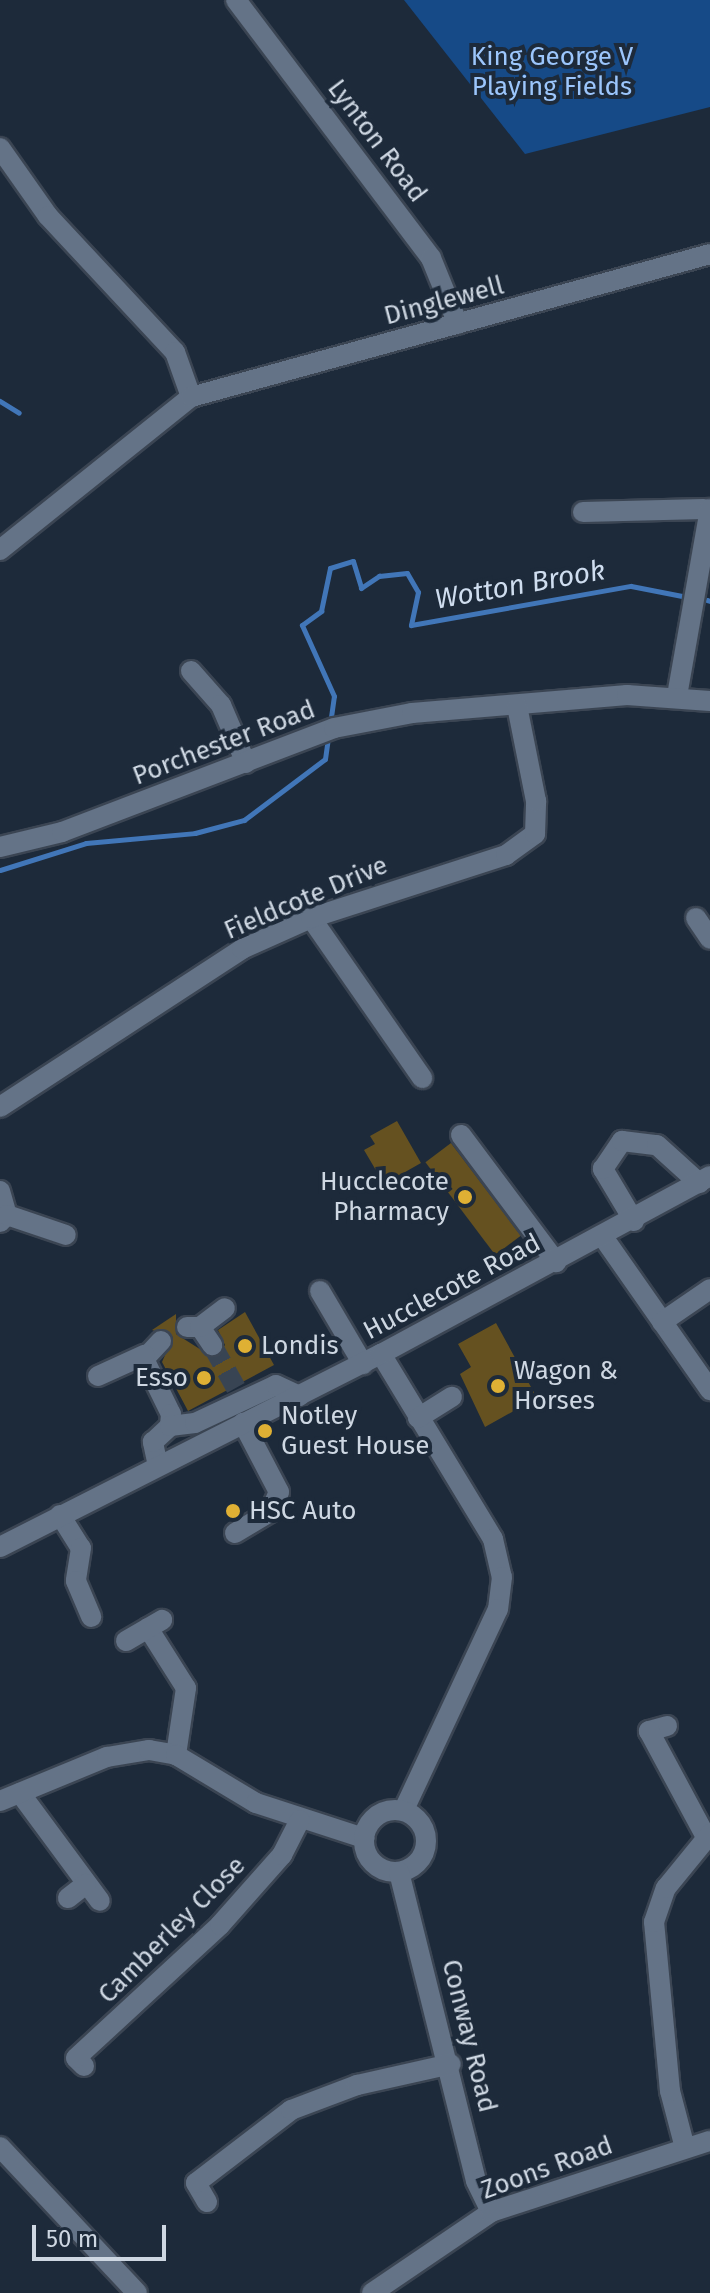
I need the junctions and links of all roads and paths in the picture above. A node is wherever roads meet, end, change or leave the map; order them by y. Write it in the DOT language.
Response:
graph roads {
  1 [pos="236,0"];
  2 [pos="0,148"];
  3 [pos="710,254"];
  4 [pos="458,324"];
  5 [pos="191,397"];
  6 [pos="707,509"];
  7 [pos="583,512"];
  8 [pos="0,550"];
  9 [pos="191,671"];
  10 [pos="677,696"];
  11 [pos="710,701"];
  12 [pos="517,706"];
  13 [pos="246,763"];
  14 [pos="0,847"];
  15 [pos="311,918"];
  16 [pos="696,918"];
  17 [pos="710,939"];
  18 [pos="422,1078"];
  19 [pos="0,1107"];
  20 [pos="461,1135"];
  21 [pos="704,1180"];
  22 [pos="0,1191"];
  23 [pos="3,1219"];
  24 [pos="634,1221"];
  25 [pos="66,1235"];
  26 [pos="603,1237"];
  27 [pos="556,1262"];
  28 [pos="472,1284"];
  29 [pos="710,1289"];
  30 [pos="320,1291"];
  31 [pos="495,1294"];
  32 [pos="225,1308"];
  33 [pos="662,1322"];
  34 [pos="161,1341"];
  35 [pos="212,1345"];
  36 [pos="144,1355"];
  37 [pos="372,1359"];
  38 [pos="98,1376"];
  39 [pos="710,1390"];
  40 [pos="300,1396"];
  41 [pos="452,1397"];
  42 [pos="418,1418"];
  43 [pos="243,1423"];
  44 [pos="170,1426"];
  45 [pos="158,1466"];
  46 [pos="60,1515"];
  47 [pos="235,1533"];
  48 [pos="0,1547"];
  49 [pos="91,1617"];
  50 [pos="126,1641"];
  51 [pos="649,1732"];
  52 [pos="176,1755"];
  53 [pos="20,1793"];
  54 [pos="0,1801"];
  55 [pos="404,1810"];
  56 [pos="300,1820"];
  57 [pos="708,1834"];
  58 [pos="364,1838"];
  59 [pos="399,1872"];
  60 [pos="86,1884"];
  61 [pos="68,1898"];
  62 [pos="100,1901"];
  63 [pos="75,2057"];
  64 [pos="451,2064"];
  65 [pos="710,2141"];
  66 [pos="0,2147"];
  67 [pos="685,2148"];
  68 [pos="207,2202"];
  69 [pos="491,2212"];
  70 [pos="137,2293"];
  71 [pos="372,2293"];
  1 -- 4 [label="street, Lynton Road"];
  2 -- 5 [label="street"];
  3 -- 4 [label="street, Dinglewell"];
  4 -- 5 [label="street, Dinglewell"];
  5 -- 8 [label="street"];
  6 -- 7 [label="street"];
  6 -- 10 [label="street"];
  9 -- 13 [label="street"];
  10 -- 11 [label="street, Porchester Road"];
  10 -- 12 [label="street, Porchester Road"];
  12 -- 13 [label="street, Porchester Road"];
  12 -- 15 [label="street, Fieldcote Drive"];
  13 -- 14 [label="street, Porchester Road"];
  15 -- 18 [label="street"];
  15 -- 19 [label="street, Fieldcote Drive"];
  16 -- 17 [label="street"];
  20 -- 27 [label="street"];
  21 -- 24 [label="street, Hucclecote Road"];
  21 -- 24 [label="street"];
  22 -- 23 [label="street"];
  23 -- 25 [label="street"];
  24 -- 26 [label="street, Hucclecote Road"];
  26 -- 27 [label="street, Hucclecote Road"];
  26 -- 33 [label="street"];
  27 -- 31 [label="street, Hucclecote Road"];
  28 -- 31 [label="street"];
  29 -- 33 [label="street"];
  30 -- 37 [label="street"];
  31 -- 37 [label="street, Hucclecote Road"];
  32 -- 35 [label="street"];
  33 -- 39 [label="street"];
  34 -- 36 [label="street"];
  36 -- 38 [label="street"];
  36 -- 44 [label="street"];
  37 -- 40 [label="street, Hucclecote Road"];
  37 -- 42 [label="street"];
  40 -- 43 [label="street, Hucclecote Road"];
  40 -- 44 [label="street"];
  41 -- 42 [label="street"];
  42 -- 55 [label="street"];
  43 -- 45 [label="street, Hucclecote Road"];
  43 -- 47 [label="street"];
  44 -- 45 [label="street"];
  45 -- 46 [label="street, Hucclecote Road"];
  46 -- 48 [label="street, Hucclecote Road"];
  46 -- 49 [label="street"];
  50 -- 52 [label="street"];
  51 -- 57 [label="street"];
  52 -- 53 [label="street"];
  52 -- 56 [label="street"];
  53 -- 54 [label="street"];
  53 -- 60 [label="street"];
  55 -- 58 [label="street"];
  55 -- 59 [label="street"];
  56 -- 58 [label="street"];
  56 -- 63 [label="street, Camberley Close"];
  57 -- 67 [label="street"];
  58 -- 59 [label="street"];
  59 -- 64 [label="street, Conway Road"];
  60 -- 61 [label="street"];
  60 -- 62 [label="street"];
  64 -- 68 [label="street"];
  64 -- 69 [label="street, Conway Road"];
  65 -- 67 [label="street, Zoons Road"];
  66 -- 70 [label="street"];
  67 -- 69 [label="street, Zoons Road"];
  69 -- 71 [label="street, Zoons Road"];
}
